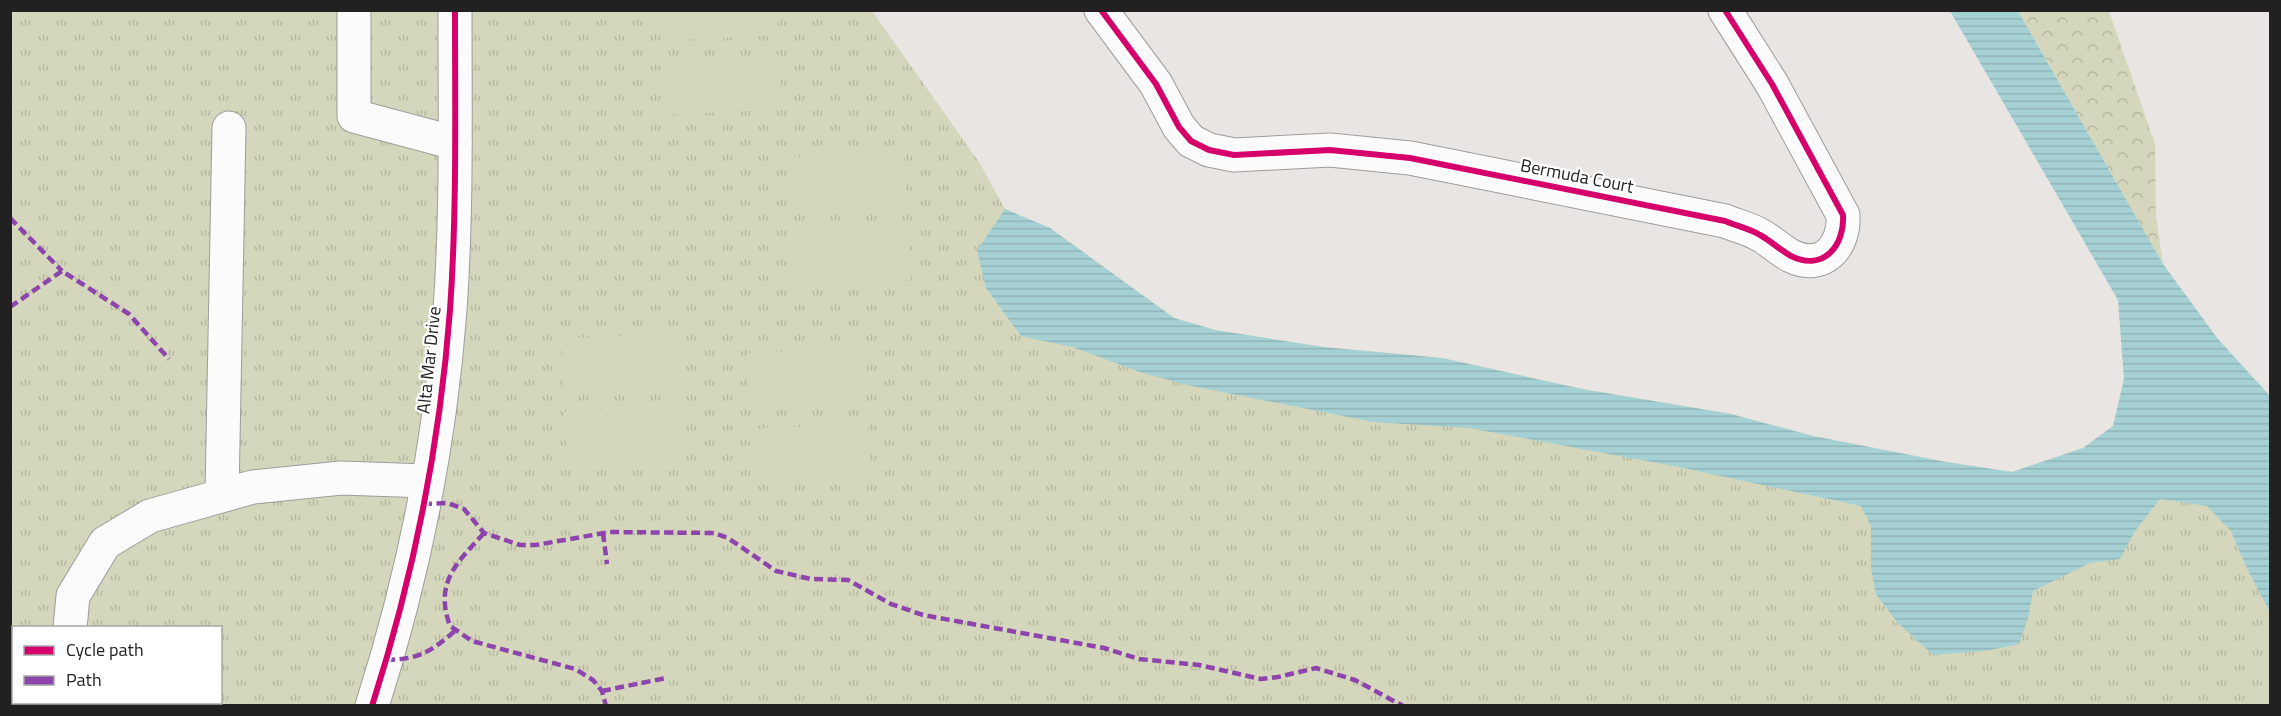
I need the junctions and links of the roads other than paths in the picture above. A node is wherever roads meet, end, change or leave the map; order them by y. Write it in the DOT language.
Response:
graph roads {
  1 [pos="354,10"];
  2 [pos="455,10"];
  3 [pos="1101,10"];
  4 [pos="1725,10"];
  5 [pos="229,128"];
  6 [pos="454,142"];
  7 [pos="427,481"];
  8 [pos="222,495"];
  9 [pos="70,626"];
  10 [pos="372,705"];
  1 -- 6 [label="street"];
  2 -- 6 [label="street, Alta Mar Drive"];
  3 -- 4 [label="street, Bermuda Court"];
  5 -- 8 [label="street"];
  6 -- 7 [label="street, Alta Mar Drive"];
  7 -- 8 [label="street"];
  7 -- 10 [label="street, Alta Mar Drive"];
  8 -- 9 [label="street"];
}
